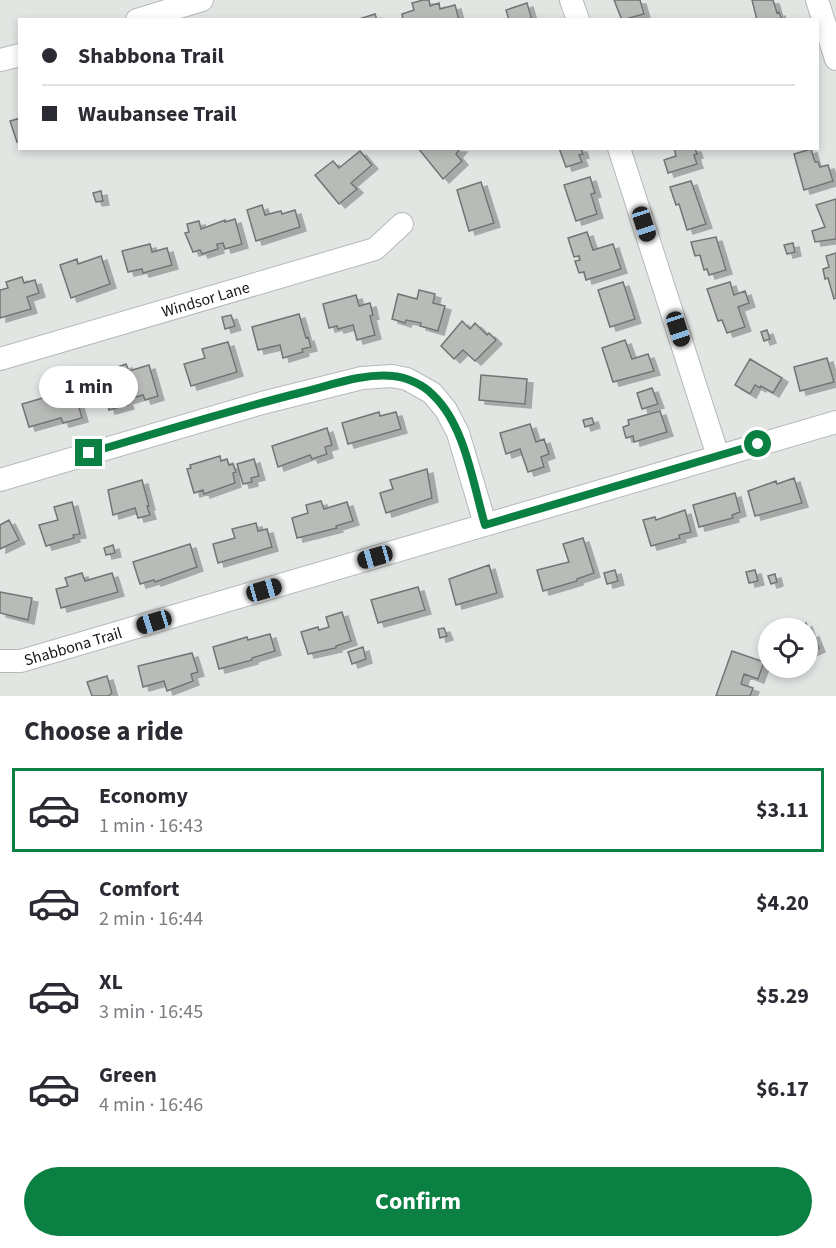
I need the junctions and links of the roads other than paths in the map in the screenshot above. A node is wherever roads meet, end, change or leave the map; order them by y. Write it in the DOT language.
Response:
graph roads {
  1 [pos="202,0"];
  2 [pos="571,0"];
  3 [pos="825,5"];
  4 [pos="144,18"];
  5 [pos="577,18"];
  6 [pos="18,56"];
  7 [pos="836,59"];
  8 [pos="0,60"];
  9 [pos="620,150"];
  10 [pos="402,224"];
  11 [pos="0,359"];
  12 [pos="836,423"];
  13 [pos="718,456"];
  14 [pos="0,480"];
  15 [pos="485,525"];
  16 [pos="0,661"];
  1 -- 4 [label="street"];
  2 -- 5 [label="street"];
  3 -- 7 [label="street"];
  6 -- 8 [label="street"];
  9 -- 13 [label="street"];
  10 -- 11 [label="street, Windsor Lane"];
  12 -- 13 [label="street, Shabbona Trail"];
  13 -- 15 [label="street, Shabbona Trail"];
  14 -- 15 [label="street"];
  15 -- 16 [label="street, Shabbona Trail"];
}
